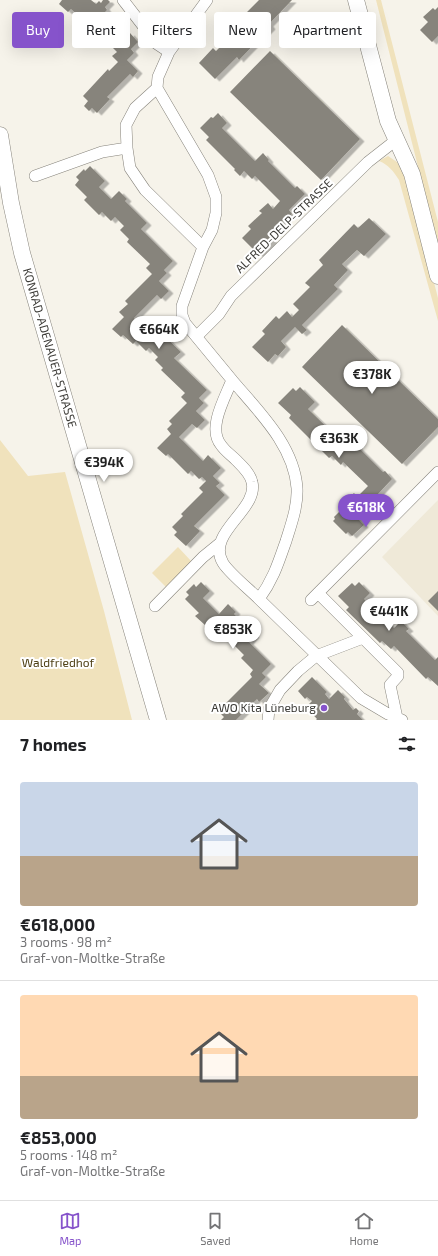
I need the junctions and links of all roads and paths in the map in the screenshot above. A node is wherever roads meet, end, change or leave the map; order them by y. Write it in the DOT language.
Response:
graph roads {
  1 [pos="123,0"];
  2 [pos="207,0"];
  3 [pos="356,0"];
  4 [pos="365,0"];
  5 [pos="169,52"];
  6 [pos="157,88"];
  7 [pos="0,139"];
  8 [pos="397,142"];
  9 [pos="127,148"];
  10 [pos="35,176"];
  11 [pos="203,247"];
  12 [pos="438,276"];
  13 [pos="197,336"];
  14 [pos="232,380"];
  15 [pos="438,472"];
  16 [pos="219,544"];
  17 [pos="259,599"];
  18 [pos="155,606"];
  19 [pos="364,638"];
  20 [pos="316,656"];
  21 [pos="399,719"];
  22 [pos="158,720"];
  23 [pos="268,720"];
  1 -- 5 [label="street"];
  2 -- 5 [label="street"];
  3 -- 8 [label="main road"];
  4 -- 8 [label="main road"];
  5 -- 6 [label="street"];
  6 -- 9 [label="street"];
  6 -- 11 [label="street"];
  7 -- 22 [label="main road, KONRAD-ADENAUER-STRASSE"];
  8 -- 12 [label="main road"];
  8 -- 13 [label="street, ALFRED-DELP-STRASSE"];
  9 -- 10 [label="street"];
  9 -- 11 [label="street"];
  11 -- 13 [label="street"];
  13 -- 14 [label="street"];
  14 -- 16 [label="street"];
  14 -- 17 [label="street"];
  15 -- 19 [label="street"];
  16 -- 17 [label="street"];
  16 -- 18 [label="street"];
  17 -- 20 [label="street"];
  19 -- 20 [label="street"];
  19 -- 21 [label="street"];
  20 -- 21 [label="street"];
  20 -- 23 [label="street"];
}
